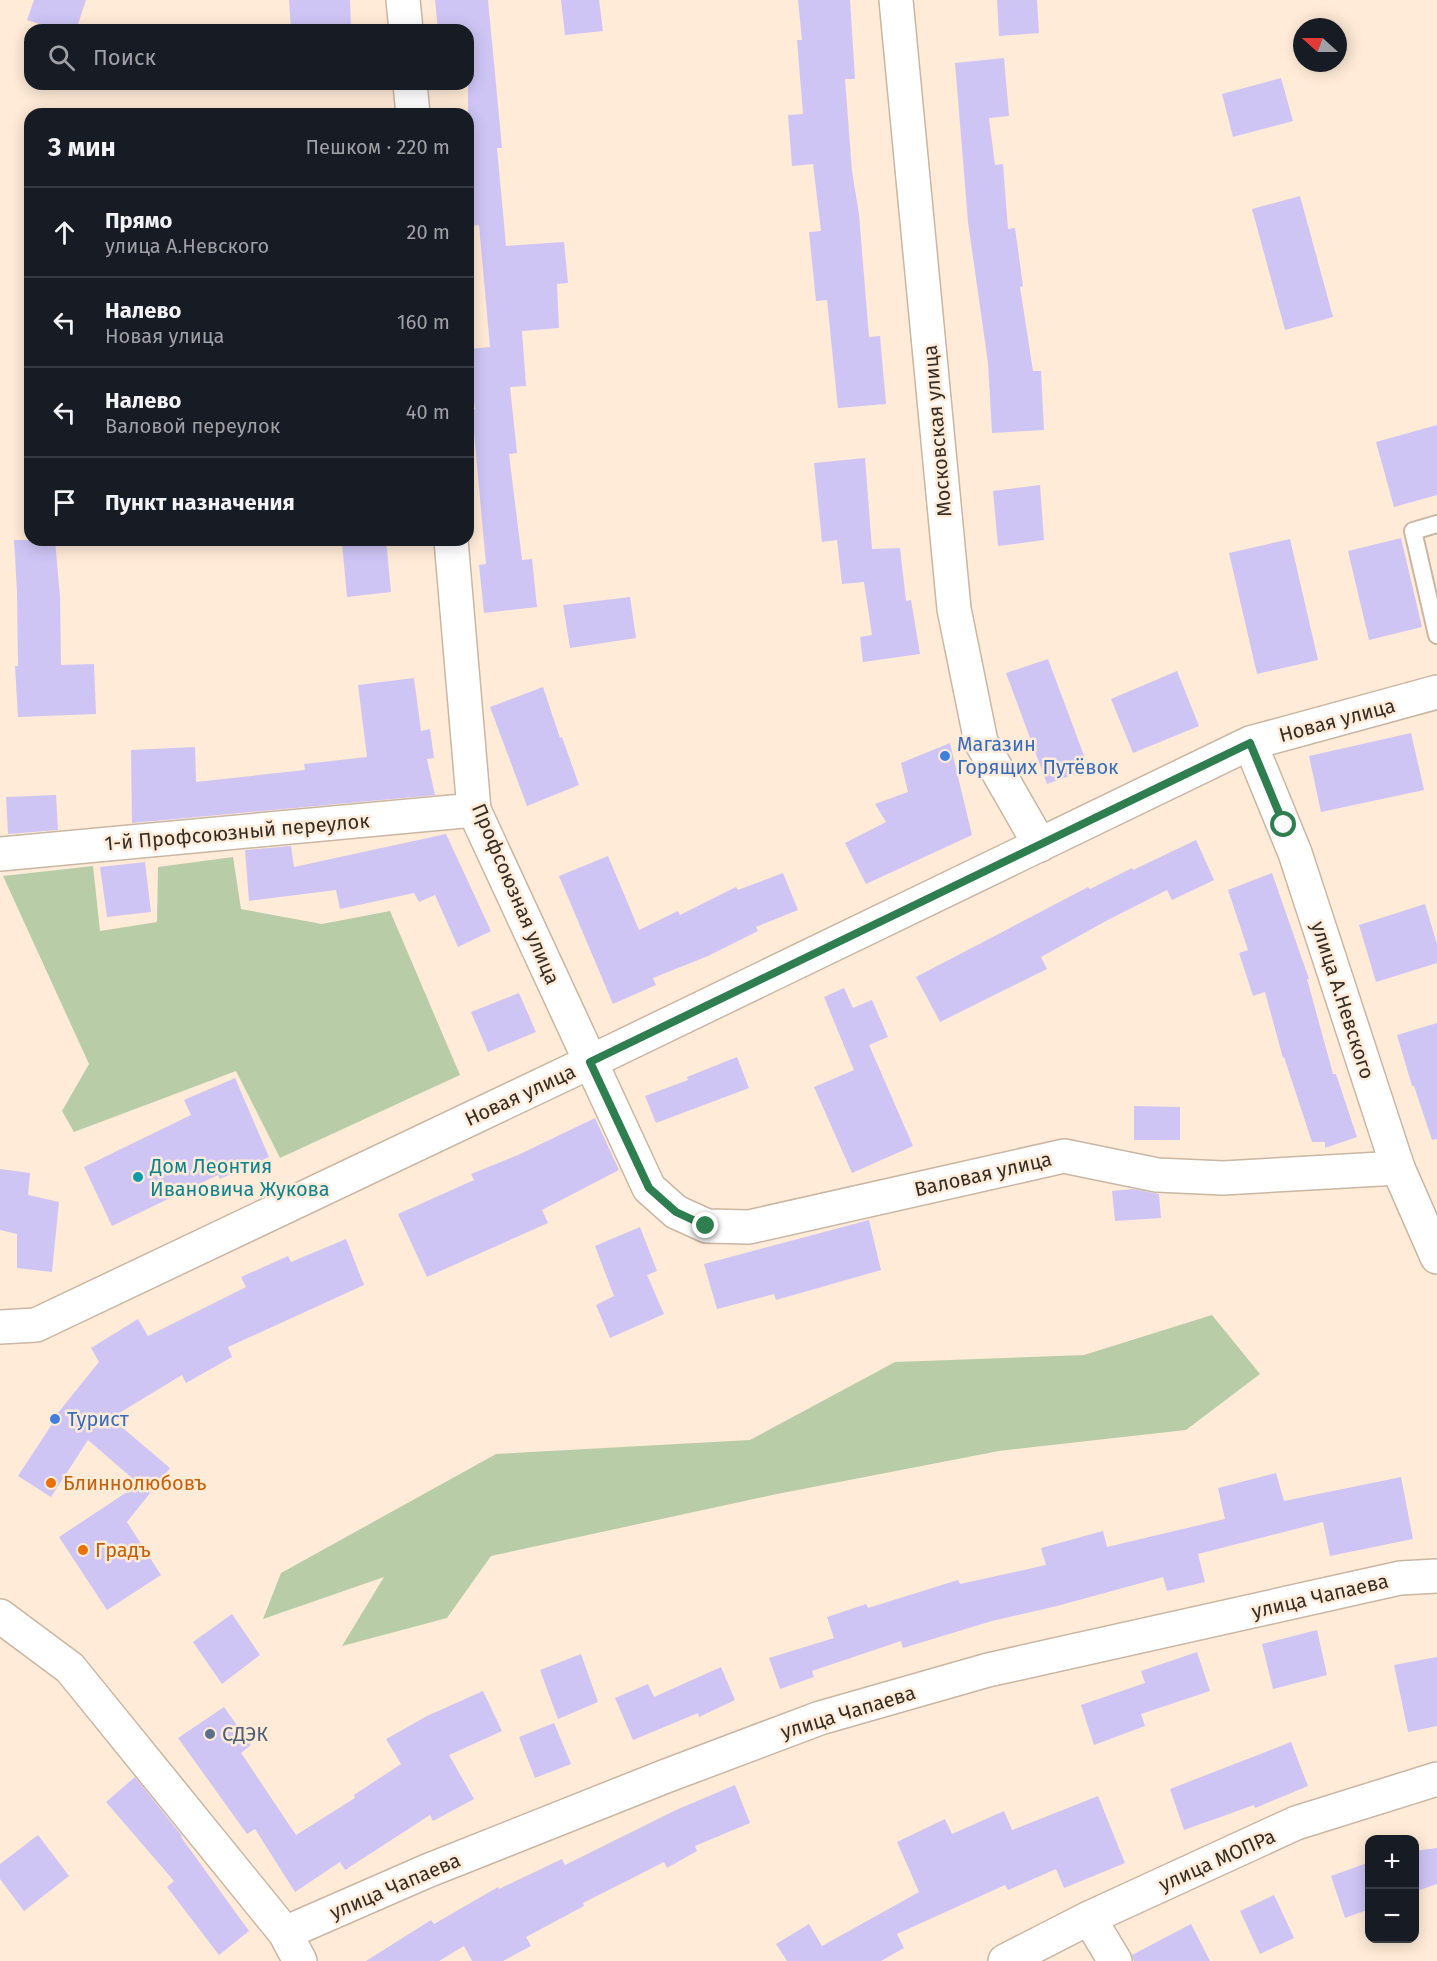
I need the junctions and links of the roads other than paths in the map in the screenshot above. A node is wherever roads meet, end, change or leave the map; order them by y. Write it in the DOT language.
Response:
graph roads {
  1 [pos="403,0"];
  2 [pos="896,0"];
  3 [pos="405,24"];
  4 [pos="411,90"];
  5 [pos="412,108"];
  6 [pos="1437,524"];
  7 [pos="452,546"];
  8 [pos="1437,635"];
  9 [pos="1437,692"];
  10 [pos="1250,743"];
  11 [pos="474,810"];
  12 [pos="1041,846"];
  13 [pos="0,854"];
  14 [pos="590,1062"];
  15 [pos="1398,1168"];
  16 [pos="749,1227"];
  17 [pos="1437,1257"];
  18 [pos="0,1327"];
  19 [pos="1437,1576"];
  20 [pos="0,1616"];
  21 [pos="1437,1779"];
  22 [pos="1089,1918"];
  23 [pos="292,1947"];
  24 [pos="1005,1961"];
  25 [pos="1114,1961"];
  1 -- 3 [label="street"];
  2 -- 12 [label="street, Московская улица"];
  4 -- 5 [label="street"];
  6 -- 8 [label="lane"];
  7 -- 11 [label="street, Профсоюзная улица"];
  9 -- 10 [label="street, Новая улица"];
  10 -- 12 [label="street, Новая улица"];
  10 -- 15 [label="street, улица А.Невского"];
  11 -- 13 [label="street, 1-й Профсоюзный переулок"];
  11 -- 14 [label="street, Профсоюзная улица"];
  12 -- 14 [label="street, Новая улица"];
  14 -- 16 [label="street, Профсоюзная улица"];
  14 -- 18 [label="street, Новая улица"];
  15 -- 16 [label="street, Валовая улица"];
  15 -- 17 [label="street, улица А.Невского"];
  19 -- 23 [label="street, улица Чапаева"];
  20 -- 23 [label="street, улица Чапаева"];
  21 -- 22 [label="street, улица МОПРа"];
  22 -- 24 [label="street, улица МОПРа"];
  22 -- 25 [label="street"];
}
